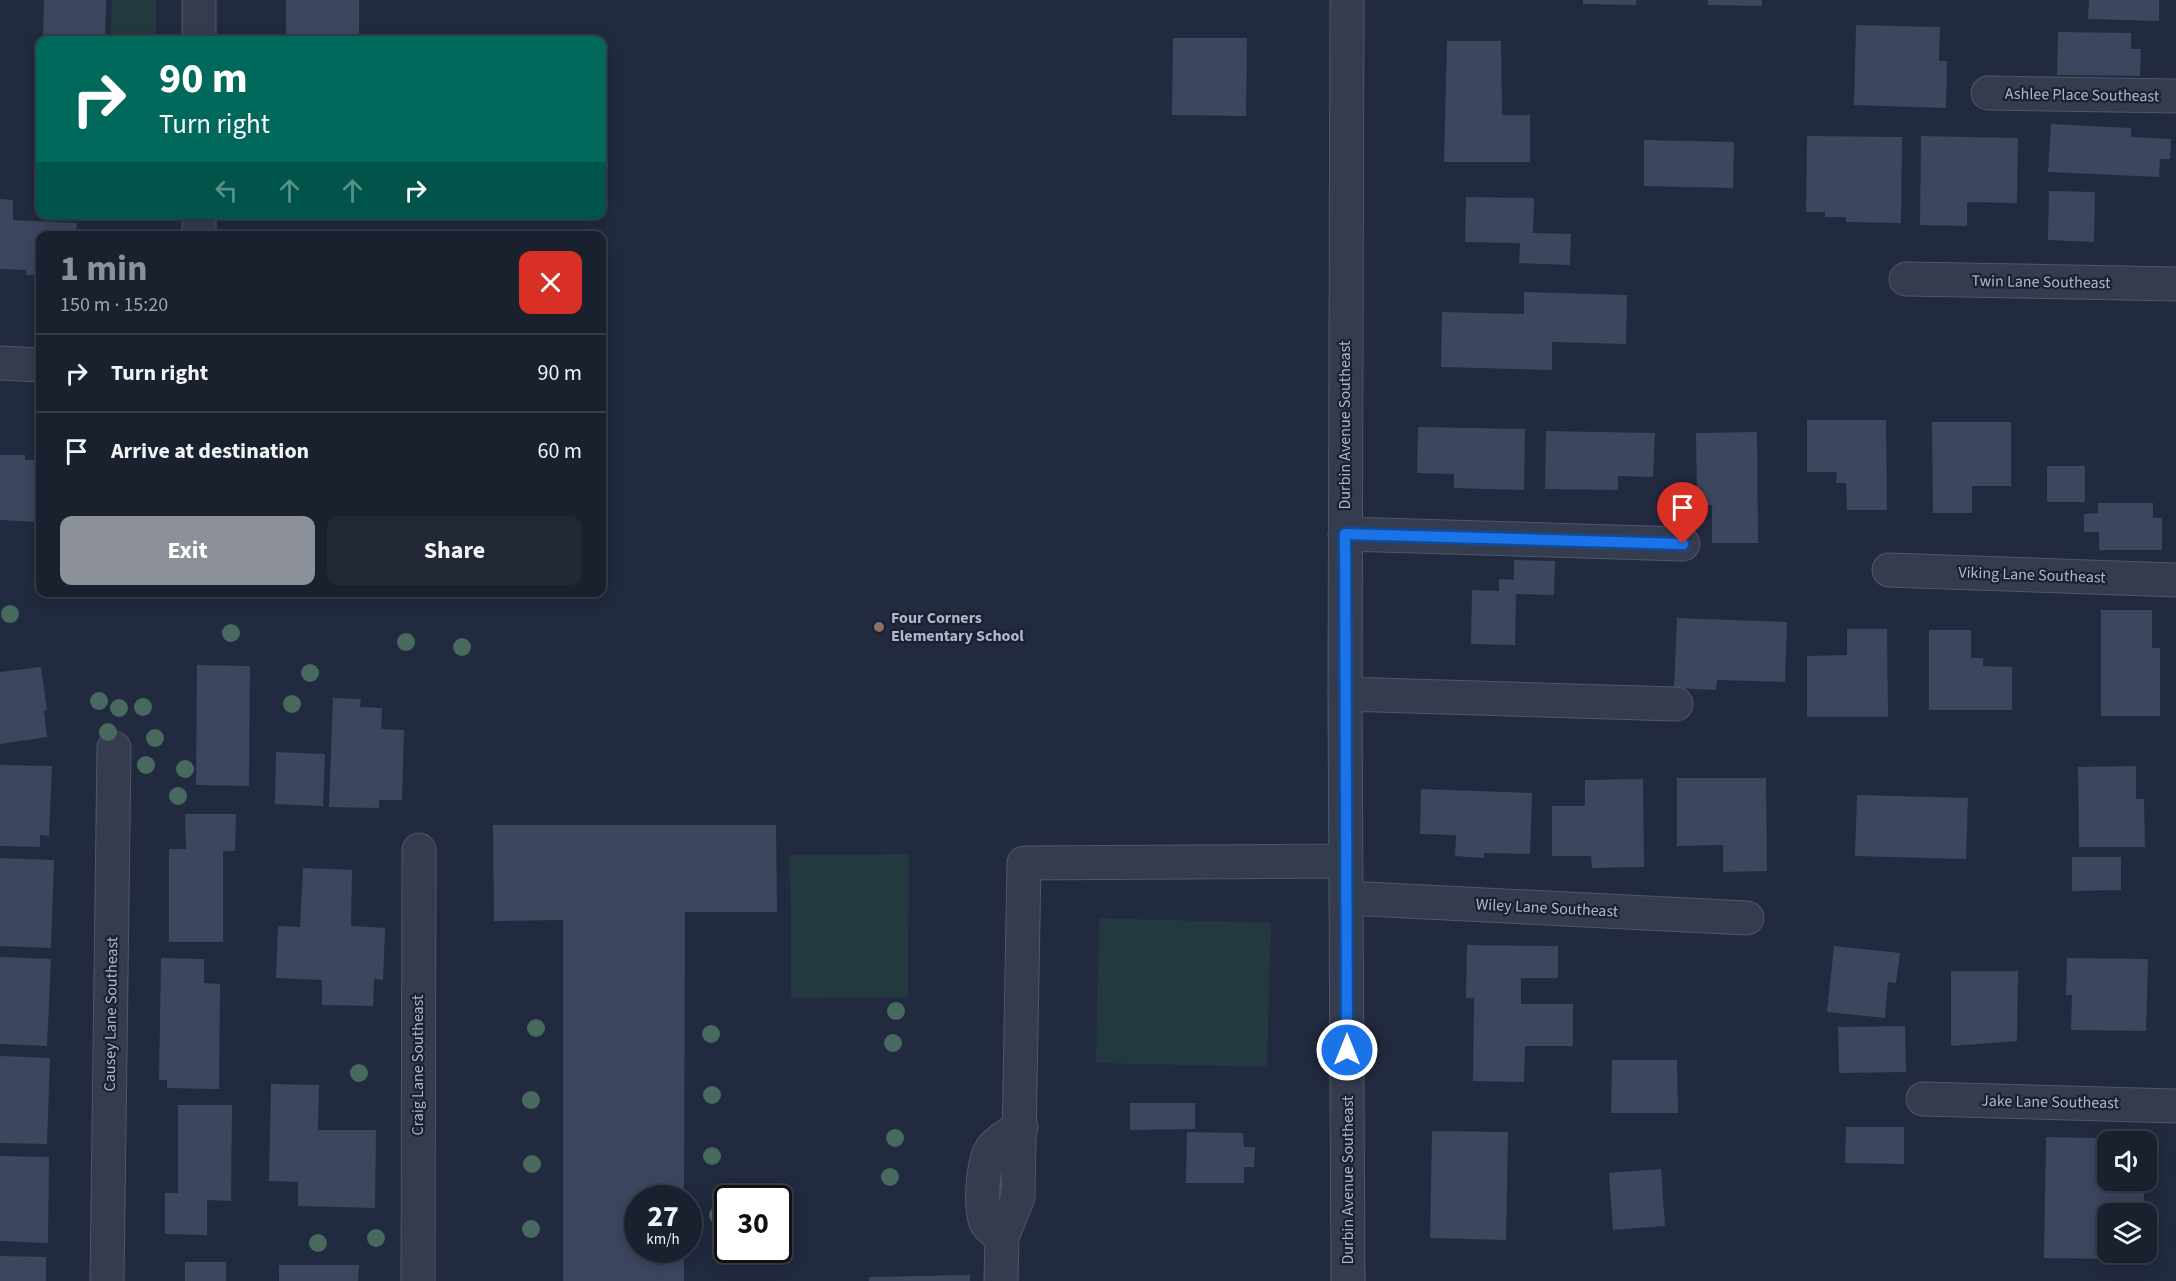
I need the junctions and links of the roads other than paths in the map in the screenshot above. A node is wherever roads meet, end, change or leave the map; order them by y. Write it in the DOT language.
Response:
graph roads {
  1 [pos="199,0"];
  2 [pos="1347,0"];
  3 [pos="199,36"];
  4 [pos="1988,93"];
  5 [pos="2176,96"];
  6 [pos="1906,279"];
  7 [pos="2176,284"];
  8 [pos="0,363"];
  9 [pos="36,365"];
  10 [pos="1345,534"];
  11 [pos="1683,544"];
  12 [pos="1889,570"];
  13 [pos="2176,580"];
  14 [pos="1345,694"];
  15 [pos="1676,704"];
  16 [pos="114,748"];
  17 [pos="420,850"];
  18 [pos="1345,861"];
  19 [pos="1347,898"];
  20 [pos="1747,918"];
  21 [pos="1923,1099"];
  22 [pos="2176,1106"];
  23 [pos="107,1281"];
  24 [pos="418,1281"];
  25 [pos="1001,1281"];
  26 [pos="1348,1281"];
  1 -- 3 [label="street"];
  2 -- 10 [label="street, Durbin Avenue Southeast"];
  4 -- 5 [label="street, Ashlee Place Southeast"];
  6 -- 7 [label="street, Twin Lane Southeast"];
  8 -- 9 [label="street"];
  10 -- 11 [label="street"];
  10 -- 14 [label="street, Durbin Avenue Southeast"];
  12 -- 13 [label="street, Viking Lane Southeast"];
  14 -- 15 [label="street"];
  14 -- 18 [label="street, Durbin Avenue Southeast"];
  16 -- 23 [label="street, Causey Lane Southeast"];
  17 -- 24 [label="street, Craig Lane Southeast"];
  18 -- 19 [label="street, Durbin Avenue Southeast"];
  18 -- 25 [label="street"];
  19 -- 20 [label="street, Wiley Lane Southeast"];
  19 -- 26 [label="street, Durbin Avenue Southeast"];
  21 -- 22 [label="street, Jake Lane Southeast"];
}
